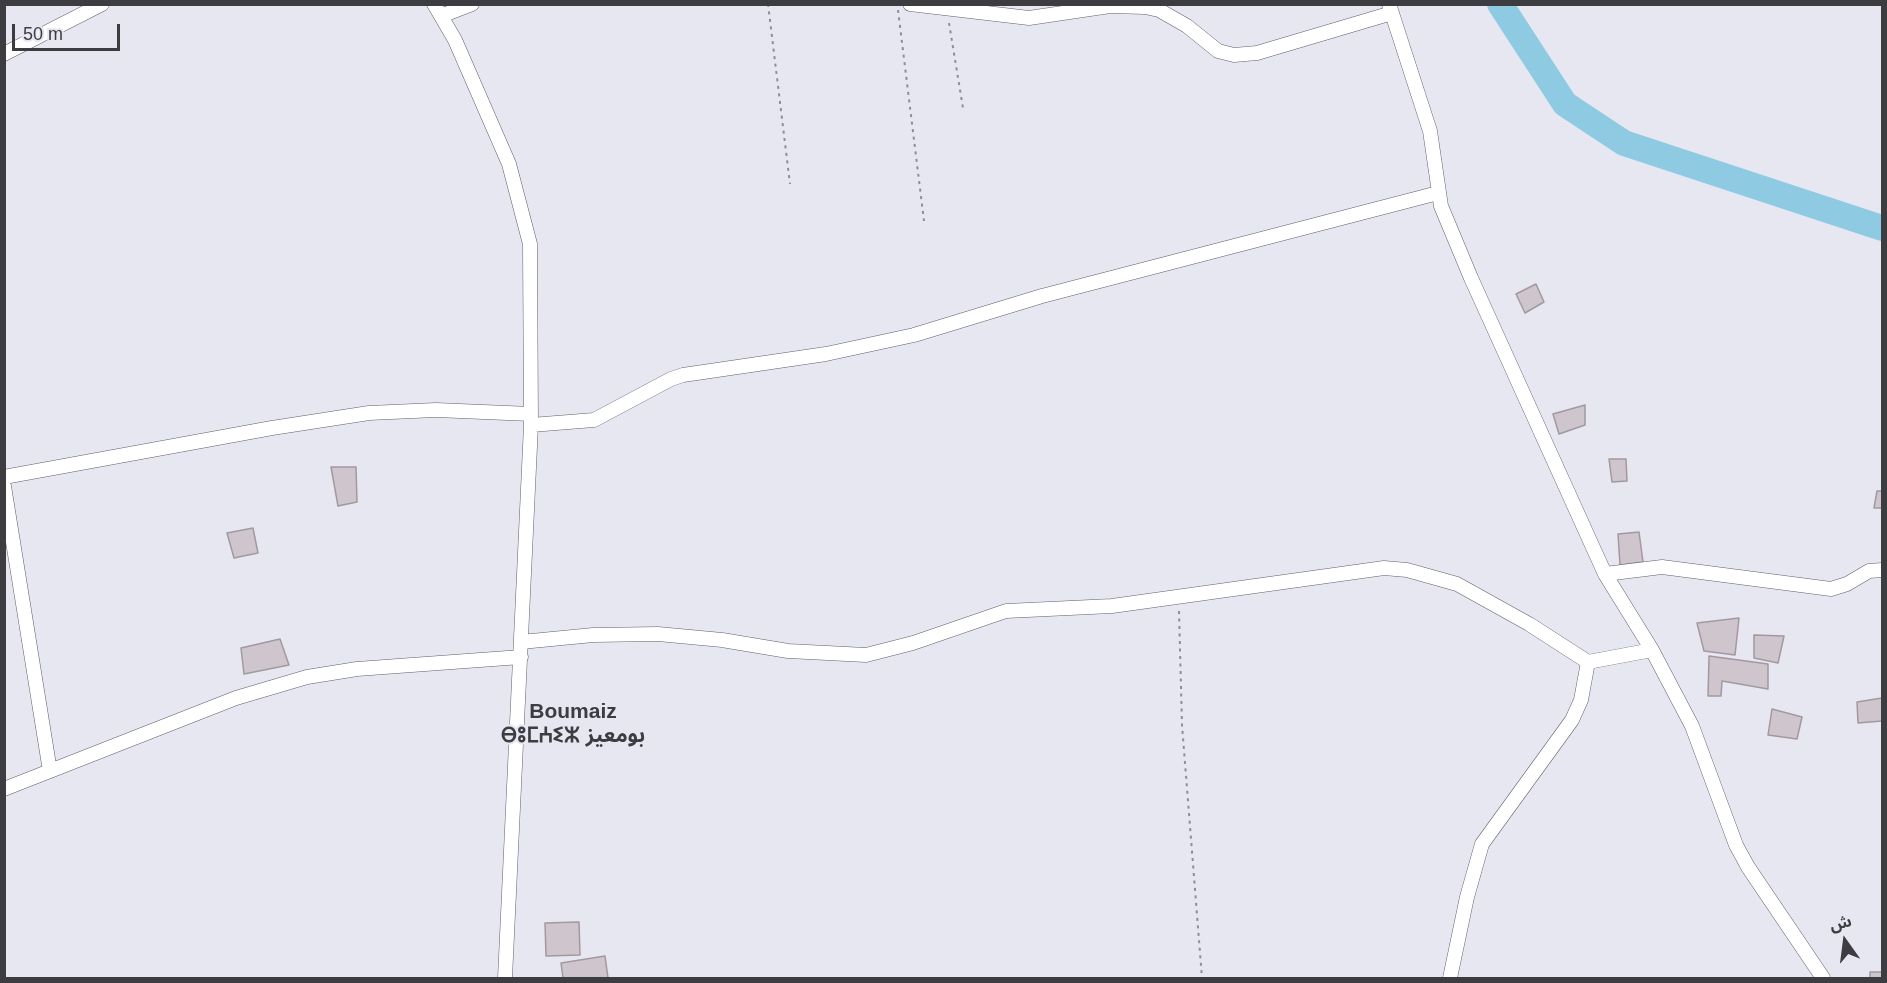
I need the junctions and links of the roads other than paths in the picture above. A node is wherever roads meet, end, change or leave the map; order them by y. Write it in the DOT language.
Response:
graph roads {
  1 [pos="102,4"];
  2 [pos="472,4"];
  3 [pos="910,4"];
  4 [pos="1390,9"];
  5 [pos="437,10"];
  6 [pos="4,54"];
  7 [pos="1438,193"];
  8 [pos="531,419"];
  9 [pos="4,477"];
  10 [pos="4,486"];
  11 [pos="1882,570"];
  12 [pos="1605,574"];
  13 [pos="521,642"];
  14 [pos="1652,650"];
  15 [pos="521,657"];
  16 [pos="1588,662"];
  17 [pos="50,771"];
  18 [pos="4,789"];
  19 [pos="505,978"];
  20 [pos="1450,978"];
  21 [pos="1823,978"];
  1 -- 6 [label="street"];
  2 -- 5 [label="street"];
  3 -- 4 [label="street"];
  4 -- 7 [label="street"];
  5 -- 8 [label="street"];
  7 -- 8 [label="street"];
  7 -- 12 [label="street"];
  8 -- 9 [label="street"];
  8 -- 13 [label="street"];
  10 -- 17 [label="street"];
  11 -- 12 [label="street"];
  12 -- 14 [label="street"];
  13 -- 15 [label="street"];
  13 -- 16 [label="street"];
  14 -- 16 [label="street"];
  14 -- 21 [label="street"];
  15 -- 17 [label="street"];
  15 -- 19 [label="street"];
  16 -- 20 [label="street"];
  17 -- 18 [label="street"];
}
